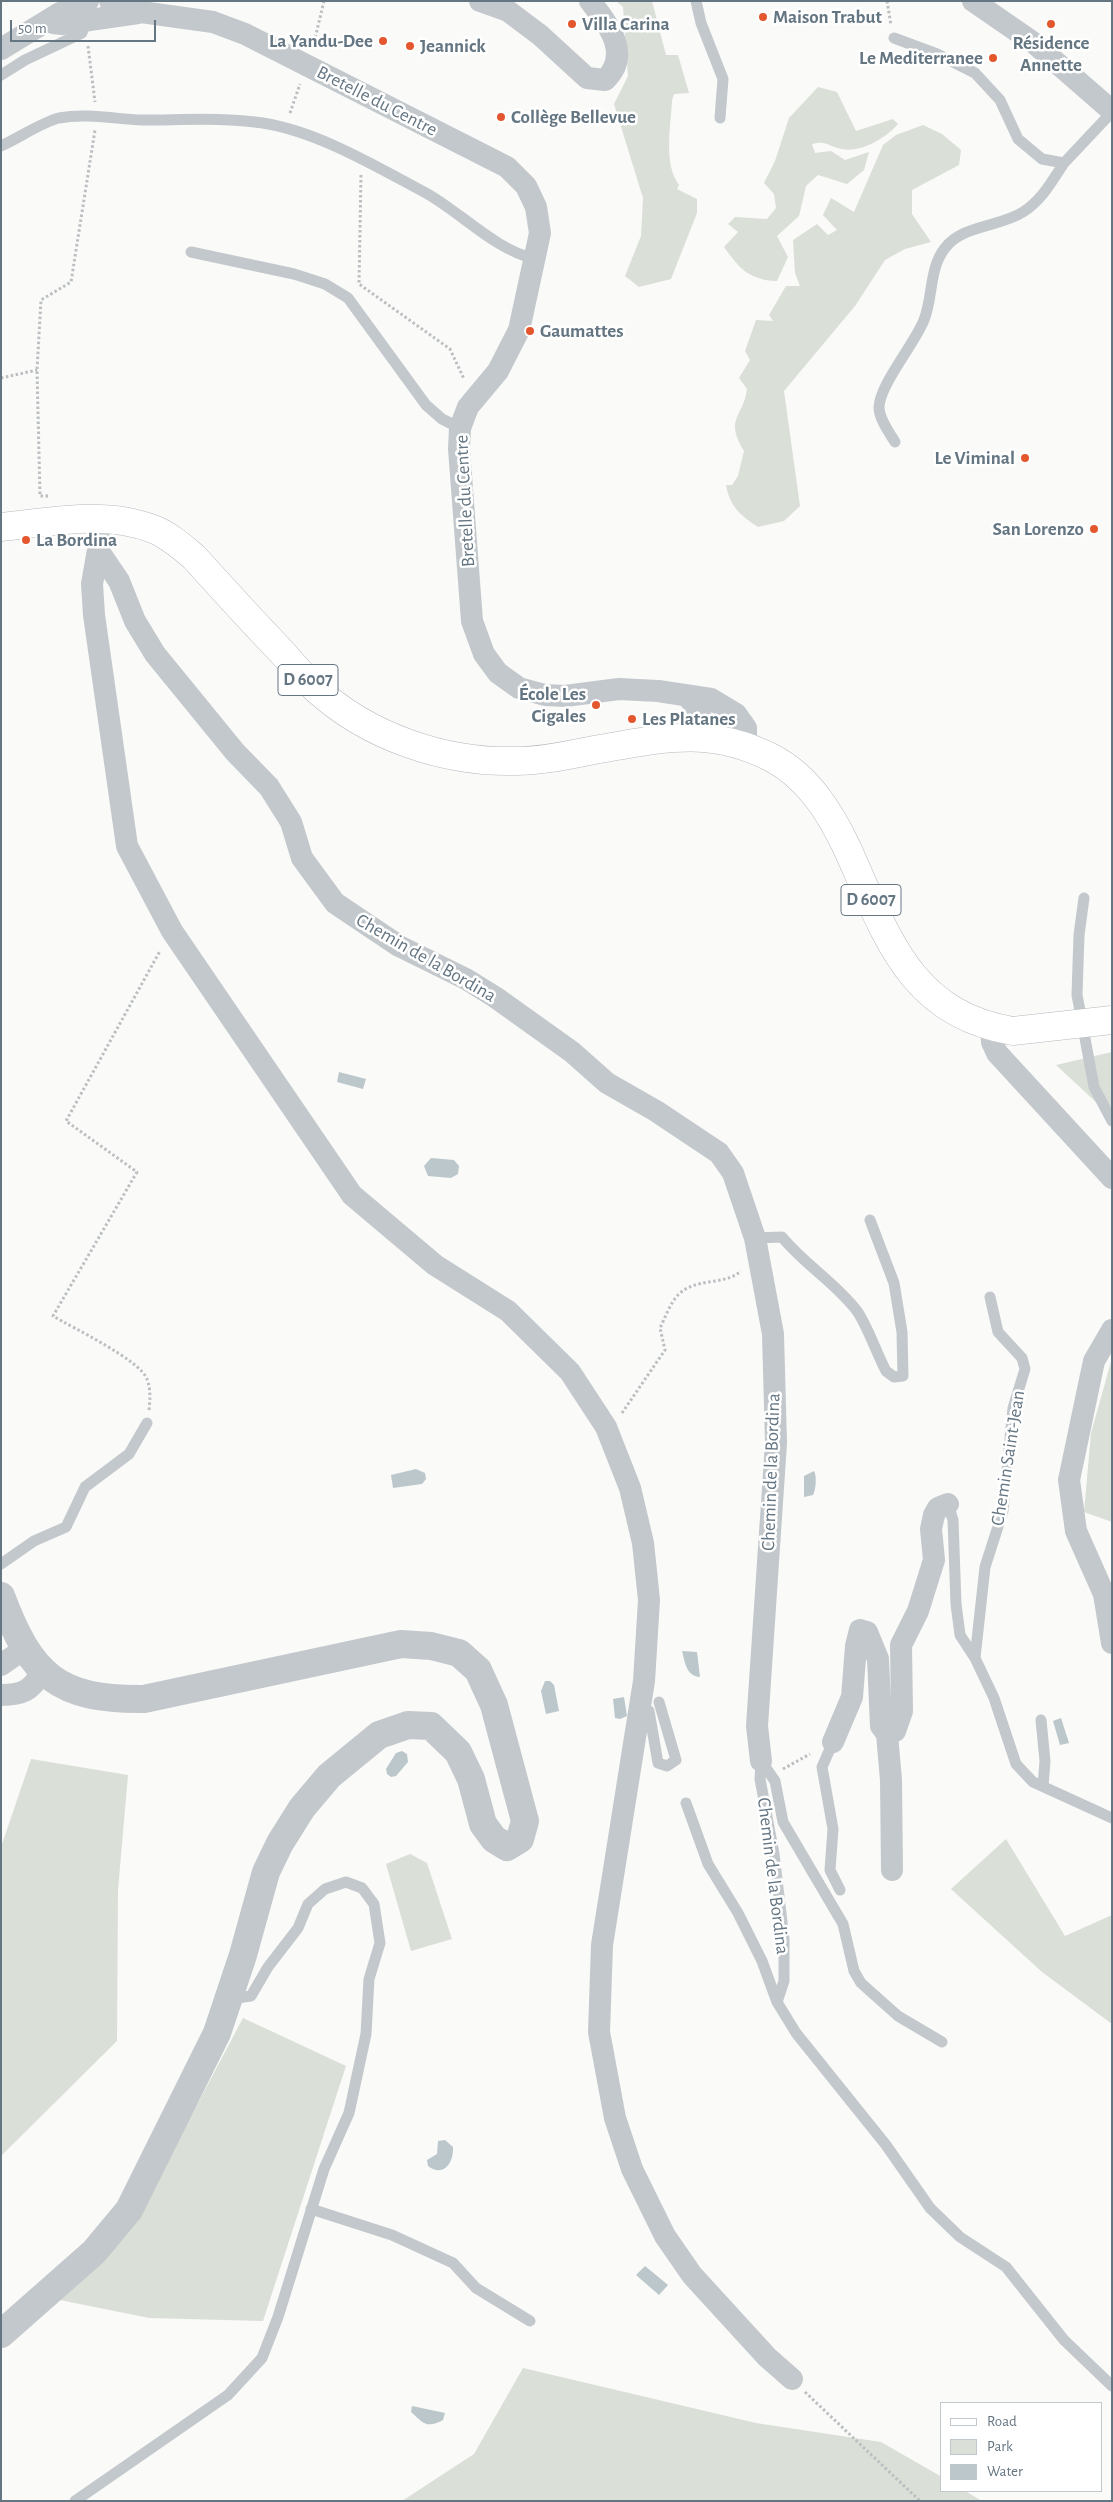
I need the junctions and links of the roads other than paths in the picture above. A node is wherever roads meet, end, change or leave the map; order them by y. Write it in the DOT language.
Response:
graph roads {
  1 [pos="110,1"];
  2 [pos="480,1"];
  3 [pos="590,1"];
  4 [pos="696,1"];
  5 [pos="973,1"];
  6 [pos="137,7"];
  7 [pos="87,20"];
  8 [pos="894,38"];
  9 [pos="1,49"];
  10 [pos="1,74"];
  11 [pos="1112,112"];
  12 [pos="720,118"];
  13 [pos="1,146"];
  14 [pos="1064,163"];
  15 [pos="191,252"];
  16 [pos="535,259"];
  17 [pos="460,428"];
  18 [pos="895,442"];
  19 [pos="99,519"];
  20 [pos="1,528"];
  21 [pos="98,550"];
  22 [pos="687,696"];
  23 [pos="704,736"];
  24 [pos="746,746"];
  25 [pos="1084,898"];
  26 [pos="1112,1020"];
  27 [pos="1002,1030"];
  28 [pos="1112,1121"];
  29 [pos="1112,1178"];
  30 [pos="870,1220"];
  31 [pos="756,1244"];
  32 [pos="990,1297"];
  33 [pos="1112,1330"];
  34 [pos="147,1424"];
  35 [pos="948,1504"];
  36 [pos="1,1564"];
  37 [pos="1,1596"];
  38 [pos="1112,1643"];
  39 [pos="24,1649"];
  40 [pos="975,1658"];
  41 [pos="1,1665"];
  42 [pos="42,1672"];
  43 [pos="1,1696"];
  44 [pos="650,1705"];
  45 [pos="1041,1720"];
  46 [pos="887,1734"];
  47 [pos="833,1742"];
  48 [pos="766,1768"];
  49 [pos="1043,1786"];
  50 [pos="686,1803"];
  51 [pos="1112,1818"];
  52 [pos="892,1870"];
  53 [pos="840,1890"];
  54 [pos="229,1999"];
  55 [pos="777,2002"];
  56 [pos="942,2042"];
  57 [pos="311,2209"];
  58 [pos="530,2321"];
  59 [pos="1,2334"];
  60 [pos="792,2380"];
  61 [pos="1112,2386"];
  62 [pos="75,2501"];
  1 -- 6 [label="street"];
  2 -- 3 [label="street"];
  4 -- 12 [label="lane"];
  5 -- 11 [label="street"];
  6 -- 7 [label="street"];
  6 -- 16 [label="street, Bretelle du Centre"];
  7 -- 9 [label="street"];
  7 -- 10 [label="lane"];
  8 -- 14 [label="lane"];
  11 -- 14 [label="lane"];
  13 -- 16 [label="lane"];
  14 -- 18 [label="lane"];
  15 -- 17 [label="lane"];
  16 -- 17 [label="street, Bretelle du Centre"];
  17 -- 22 [label="street, Bretelle du Centre"];
  19 -- 20 [label="main road, D 6007"];
  19 -- 21 [label="street"];
  19 -- 23 [label="main road, D 6007"];
  21 -- 31 [label="street, Chemin de la Bordina"];
  21 -- 44 [label="street"];
  22 -- 23 [label="street"];
  22 -- 24 [label="street, Bretelle du Centre"];
  23 -- 24 [label="main road, D 6007"];
  24 -- 27 [label="main road, D 6007"];
  25 -- 28 [label="lane"];
  26 -- 27 [label="main road, D 6007, bridge"];
  27 -- 29 [label="street"];
  30 -- 31 [label="lane"];
  31 -- 48 [label="street, Chemin de la Bordina"];
  32 -- 40 [label="lane, Chemin Saint-Jean"];
  33 -- 38 [label="street"];
  34 -- 36 [label="lane"];
  35 -- 40 [label="lane"];
  35 -- 46 [label="street"];
  37 -- 39 [label="street"];
  39 -- 41 [label="street"];
  39 -- 42 [label="street"];
  40 -- 49 [label="lane"];
  42 -- 43 [label="street"];
  42 -- 54 [label="street"];
  44 -- 44 [label="lane"];
  44 -- 60 [label="street"];
  45 -- 49 [label="lane"];
  46 -- 47 [label="street"];
  46 -- 52 [label="street"];
  47 -- 53 [label="lane"];
  48 -- 55 [label="lane, Chemin de la Bordina"];
  48 -- 56 [label="lane"];
  49 -- 51 [label="lane"];
  50 -- 55 [label="lane"];
  54 -- 57 [label="lane"];
  54 -- 59 [label="street"];
  55 -- 61 [label="lane"];
  57 -- 58 [label="lane"];
  57 -- 62 [label="lane"];
}
